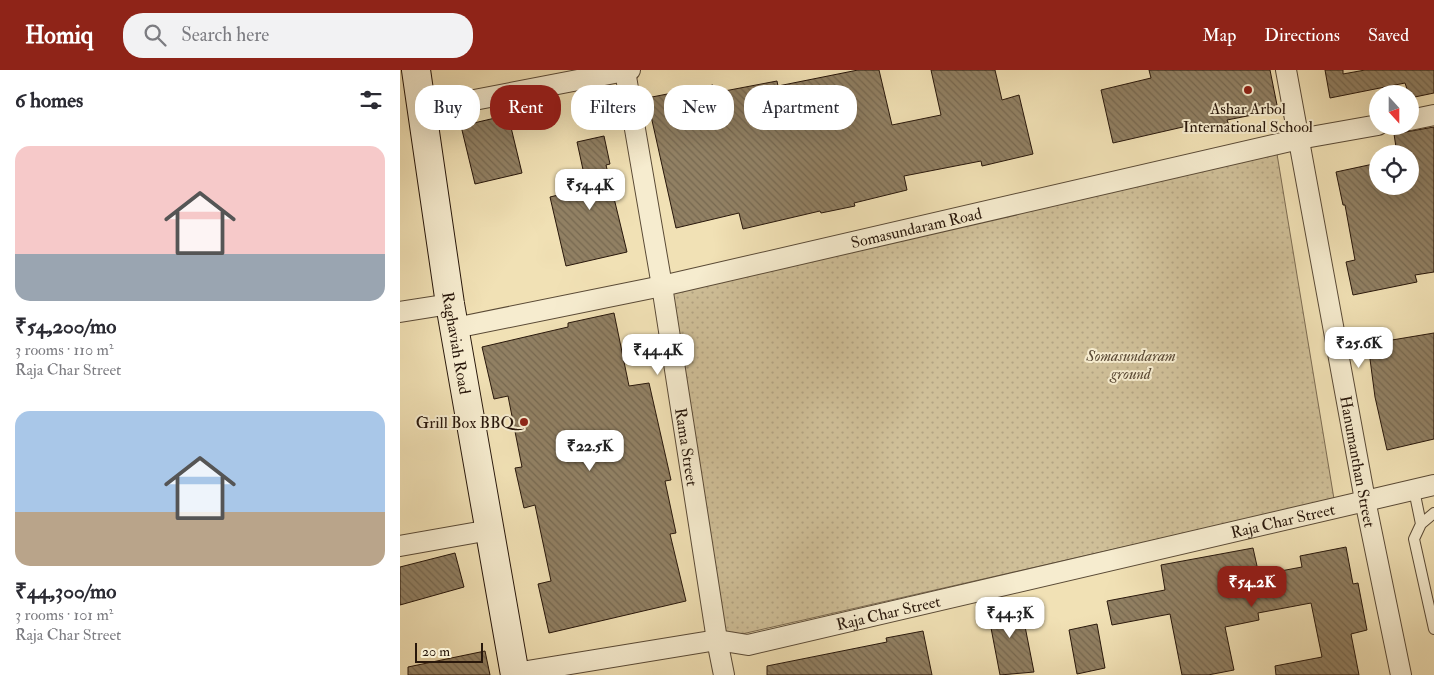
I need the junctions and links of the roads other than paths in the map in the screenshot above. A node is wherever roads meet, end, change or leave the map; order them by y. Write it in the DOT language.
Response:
graph roads {
  1 [pos="416,70"];
  2 [pos="1286,70"];
  3 [pos="627,71"];
  4 [pos="418,85"];
  5 [pos="480,99"];
  6 [pos="1434,116"];
  7 [pos="1419,118"];
  8 [pos="1369,127"];
  9 [pos="425,130"];
  10 [pos="1299,139"];
  11 [pos="662,286"];
  12 [pos="400,312"];
  13 [pos="453,316"];
  14 [pos="1434,485"];
  15 [pos="1414,490"];
  16 [pos="1365,500"];
  17 [pos="1434,513"];
  18 [pos="1421,524"];
  19 [pos="490,530"];
  20 [pos="400,546"];
  21 [pos="1434,629"];
  22 [pos="717,640"];
  23 [pos="515,674"];
  24 [pos="724,675"];
  25 [pos="1401,675"];
  1 -- 4 [label="street, Raghaviah Road"];
  2 -- 10 [label="street, Hanumanthan Street"];
  3 -- 5 [label="street"];
  3 -- 11 [label="street, Rama Street"];
  6 -- 7 [label="street"];
  8 -- 10 [label="street, Somasundaram Road"];
  9 -- 13 [label="street, Raghaviah Road"];
  10 -- 11 [label="street, Somasundaram Road"];
  10 -- 16 [label="street, Hanumanthan Street"];
  11 -- 13 [label="street, Somasundaram Road"];
  11 -- 22 [label="street, Rama Street"];
  12 -- 13 [label="street, Somasundaram Road"];
  13 -- 19 [label="street, Raghaviah Road"];
  14 -- 15 [label="street, Raja Char Street"];
  15 -- 16 [label="street, Raja Char Street"];
  15 -- 18 [label="lane"];
  16 -- 22 [label="street, Raja Char Street"];
  16 -- 25 [label="street, Hanumanthan Street"];
  17 -- 18 [label="lane"];
  18 -- 21 [label="lane"];
  19 -- 20 [label="street"];
  19 -- 23 [label="street, Raghaviah Road"];
  22 -- 23 [label="street, Raja Char Street"];
  22 -- 24 [label="street, Rama Street"];
}
